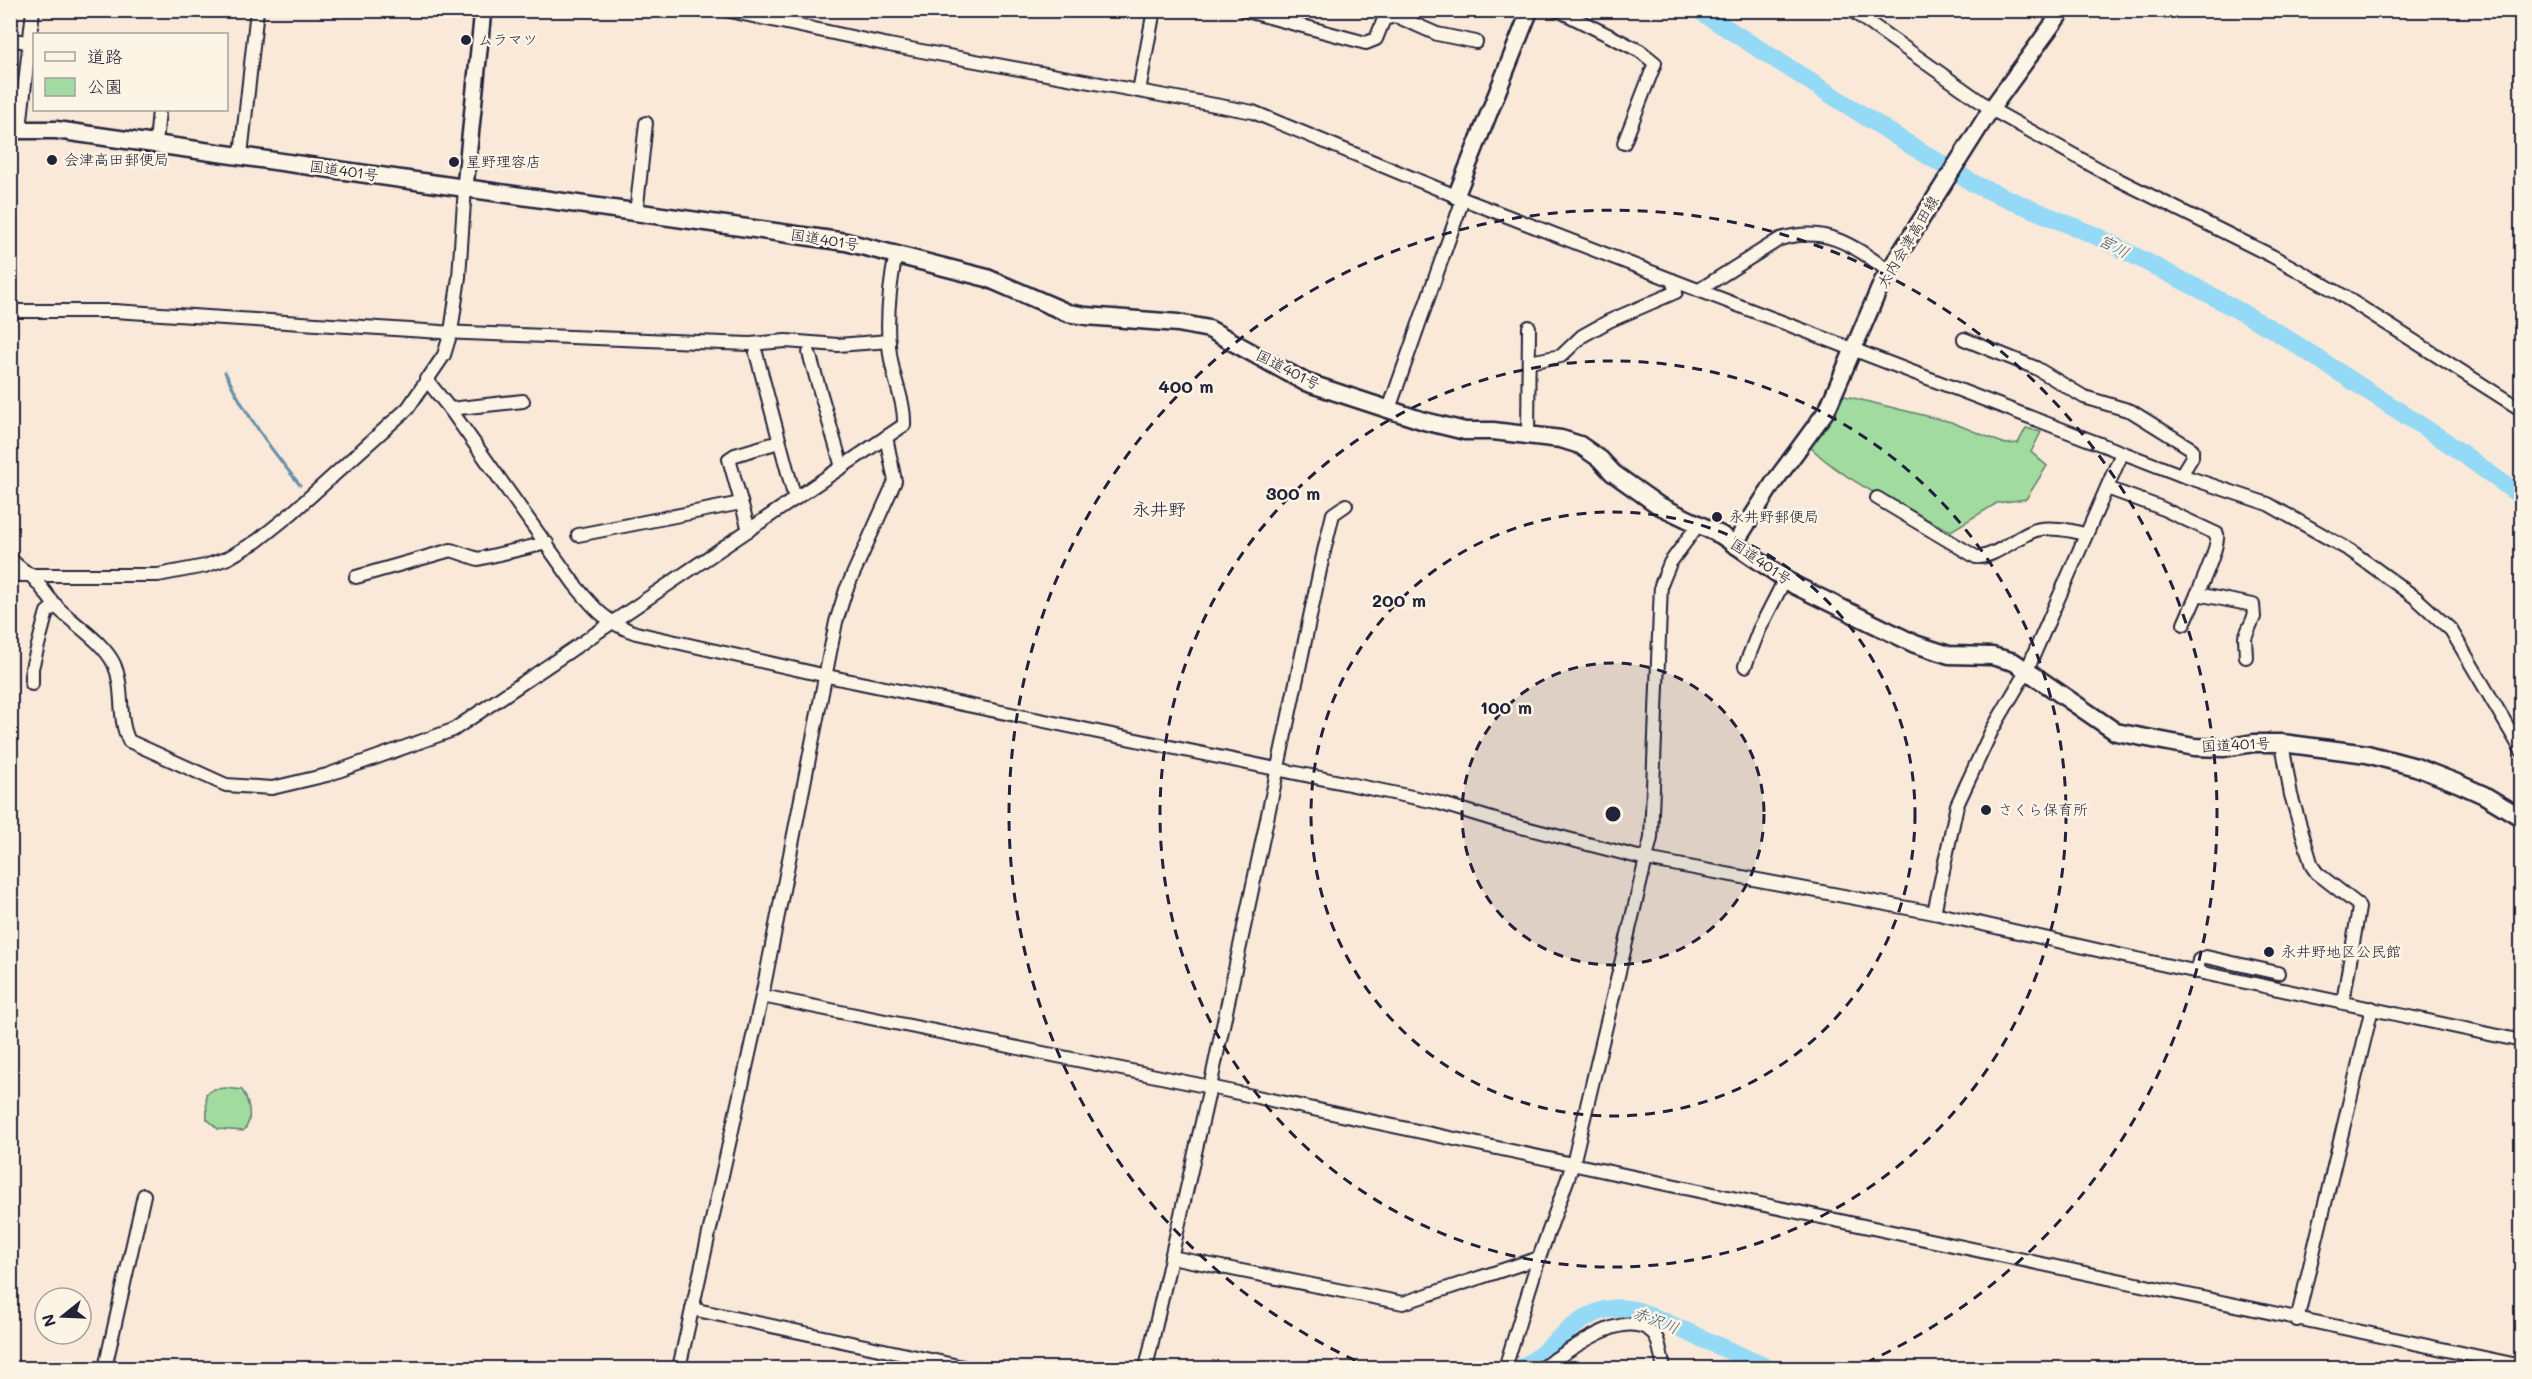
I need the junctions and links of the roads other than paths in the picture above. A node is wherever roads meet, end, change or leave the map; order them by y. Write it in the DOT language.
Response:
graph roads {
  1 [pos="33,10"];
  2 [pos="257,10"];
  3 [pos="483,10"];
  4 [pos="725,10"];
  5 [pos="1154,10"];
  6 [pos="1243,10"];
  7 [pos="1530,10"];
  8 [pos="1558,10"];
  9 [pos="1851,10"];
  10 [pos="2063,10"];
  11 [pos="1270,14"];
  12 [pos="10,40"];
  13 [pos="1476,42"];
  14 [pos="31,44"];
  15 [pos="1139,92"];
  16 [pos="1991,108"];
  17 [pos="159,111"];
  18 [pos="646,123"];
  19 [pos="15,130"];
  20 [pos="1624,142"];
  21 [pos="156,144"];
  22 [pos="241,156"];
  23 [pos="465,187"];
  24 [pos="1459,197"];
  25 [pos="636,214"];
  26 [pos="896,253"];
  27 [pos="1889,271"];
  28 [pos="1672,280"];
  29 [pos="1699,290"];
  30 [pos="10,311"];
  31 [pos="1529,327"];
  32 [pos="451,332"];
  33 [pos="1964,339"];
  34 [pos="889,341"];
  35 [pos="1852,349"];
  36 [pos="756,353"];
  37 [pos="809,353"];
  38 [pos="1529,362"];
  39 [pos="426,379"];
  40 [pos="523,401"];
  41 [pos="450,409"];
  42 [pos="1389,409"];
  43 [pos="2522,410"];
  44 [pos="1528,435"];
  45 [pos="886,437"];
  46 [pos="779,442"];
  47 [pos="2122,453"];
  48 [pos="842,467"];
  49 [pos="2181,475"];
  50 [pos="2107,488"];
  51 [pos="1877,498"];
  52 [pos="795,499"];
  53 [pos="741,503"];
  54 [pos="1346,505"];
  55 [pos="1698,525"];
  56 [pos="749,530"];
  57 [pos="578,535"];
  58 [pos="2086,535"];
  59 [pos="547,543"];
  60 [pos="1734,545"];
  61 [pos="10,558"];
  62 [pos="10,575"];
  63 [pos="31,576"];
  64 [pos="356,577"];
  65 [pos="1785,579"];
  66 [pos="2197,594"];
  67 [pos="56,605"];
  68 [pos="611,623"];
  69 [pos="2184,624"];
  70 [pos="2246,657"];
  71 [pos="1745,666"];
  72 [pos="2027,670"];
  73 [pos="827,675"];
  74 [pos="32,684"];
  75 [pos="2282,743"];
  76 [pos="2522,751"];
  77 [pos="1277,770"];
  78 [pos="2522,818"];
  79 [pos="1646,859"];
  80 [pos="1934,913"];
  81 [pos="2198,972"];
  82 [pos="2278,973"];
  83 [pos="762,996"];
  84 [pos="2343,1002"];
  85 [pos="2372,1008"];
  86 [pos="2522,1041"];
  87 [pos="1210,1087"];
  88 [pos="1573,1164"];
  89 [pos="144,1195"];
  90 [pos="1171,1257"];
  91 [pos="1539,1258"];
  92 [pos="692,1309"];
  93 [pos="2297,1320"];
  94 [pos="2522,1366"];
  95 [pos="105,1368"];
  96 [pos="680,1368"];
  97 [pos="968,1368"];
  98 [pos="1146,1368"];
  99 [pos="1505,1368"];
  100 [pos="1540,1368"];
  101 [pos="1664,1368"];
  1 -- 14 [label="street"];
  2 -- 22 [label="street"];
  3 -- 23 [label="main road"];
  4 -- 15 [label="street"];
  5 -- 15 [label="street"];
  6 -- 11 [label="street"];
  7 -- 24 [label="main road"];
  8 -- 20 [label="street"];
  9 -- 16 [label="street"];
  10 -- 16 [label="main road, 大内会津高田線"];
  11 -- 13 [label="street"];
  12 -- 14 [label="street"];
  14 -- 19 [label="street"];
  15 -- 24 [label="street"];
  16 -- 27 [label="main road, 大内会津高田線"];
  16 -- 43 [label="street"];
  17 -- 21 [label="street"];
  18 -- 25 [label="street"];
  19 -- 21 [label="highway, 国道401号"];
  21 -- 22 [label="highway, 国道401号"];
  22 -- 23 [label="highway, 国道401号"];
  23 -- 25 [label="highway, 国道401号"];
  23 -- 32 [label="street"];
  24 -- 28 [label="street"];
  24 -- 42 [label="street"];
  25 -- 26 [label="highway, 国道401号"];
  26 -- 34 [label="street"];
  26 -- 42 [label="highway, 国道401号"];
  27 -- 29 [label="street"];
  27 -- 35 [label="main road, 大内会津高田線"];
  28 -- 29 [label="street"];
  28 -- 38 [label="street"];
  29 -- 35 [label="street"];
  30 -- 32 [label="street"];
  31 -- 38 [label="street"];
  32 -- 34 [label="street"];
  32 -- 39 [label="street"];
  33 -- 49 [label="street"];
  34 -- 45 [label="street"];
  35 -- 47 [label="street"];
  35 -- 60 [label="main road, 大内会津高田線"];
  36 -- 46 [label="street"];
  37 -- 48 [label="street"];
  38 -- 44 [label="street"];
  39 -- 41 [label="street"];
  39 -- 63 [label="street"];
  40 -- 41 [label="street"];
  41 -- 59 [label="street"];
  42 -- 44 [label="highway, 国道401号"];
  44 -- 55 [label="highway, 国道401号"];
  45 -- 48 [label="street"];
  45 -- 73 [label="street"];
  46 -- 52 [label="street"];
  46 -- 53 [label="street"];
  47 -- 49 [label="street"];
  47 -- 50 [label="street"];
  48 -- 52 [label="street"];
  49 -- 76 [label="street"];
  50 -- 58 [label="street"];
  50 -- 66 [label="street"];
  51 -- 58 [label="street"];
  52 -- 56 [label="street"];
  53 -- 56 [label="street"];
  53 -- 57 [label="street"];
  54 -- 77 [label="street"];
  55 -- 60 [label="highway, 国道401号"];
  55 -- 79 [label="street"];
  56 -- 68 [label="street"];
  58 -- 72 [label="street"];
  59 -- 64 [label="street"];
  59 -- 68 [label="street"];
  60 -- 65 [label="highway, 国道401号"];
  61 -- 63 [label="street"];
  62 -- 63 [label="street"];
  63 -- 67 [label="street"];
  65 -- 71 [label="street"];
  65 -- 72 [label="highway, 国道401号"];
  66 -- 69 [label="street"];
  66 -- 70 [label="street"];
  67 -- 68 [label="street"];
  67 -- 74 [label="street"];
  68 -- 73 [label="street"];
  72 -- 75 [label="highway, 国道401号"];
  72 -- 80 [label="street"];
  73 -- 77 [label="street"];
  73 -- 83 [label="street"];
  75 -- 78 [label="highway, 国道401号"];
  75 -- 84 [label="street"];
  77 -- 79 [label="street"];
  77 -- 87 [label="street"];
  79 -- 80 [label="street"];
  79 -- 88 [label="street"];
  80 -- 81 [label="street"];
  81 -- 82 [label="street"];
  81 -- 84 [label="street"];
  83 -- 87 [label="street"];
  83 -- 92 [label="street"];
  84 -- 85 [label="street"];
  85 -- 86 [label="street"];
  85 -- 93 [label="street"];
  87 -- 88 [label="street"];
  87 -- 90 [label="street"];
  88 -- 91 [label="street"];
  88 -- 93 [label="street"];
  89 -- 95 [label="street"];
  90 -- 91 [label="street"];
  90 -- 98 [label="street"];
  91 -- 99 [label="street"];
  92 -- 96 [label="street"];
  92 -- 97 [label="street"];
  93 -- 94 [label="street"];
  100 -- 101 [label="street"];
}
